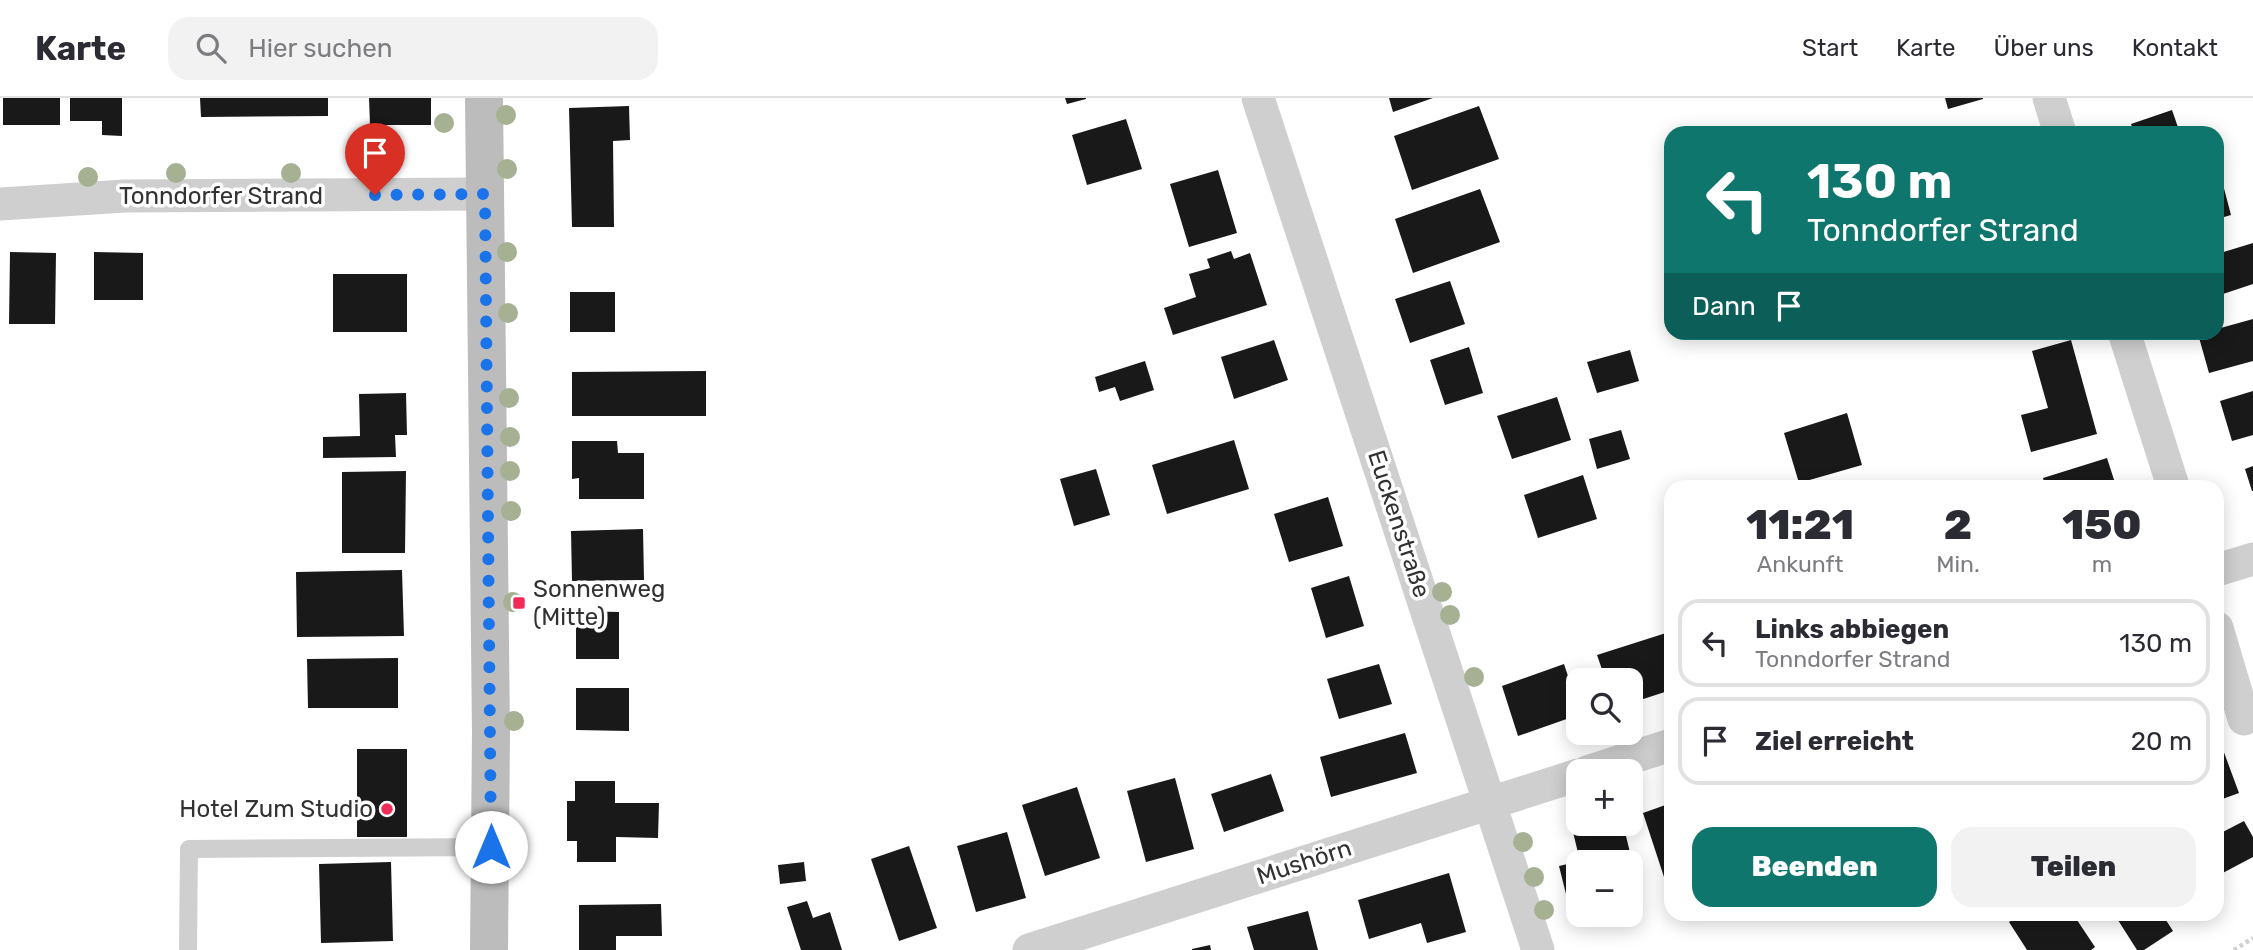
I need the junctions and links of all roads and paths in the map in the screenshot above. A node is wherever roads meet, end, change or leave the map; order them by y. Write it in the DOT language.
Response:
graph roads {
  1 [pos="484,98"];
  2 [pos="1258,98"];
  3 [pos="2049,98"];
  4 [pos="2058,126"];
  5 [pos="485,194"];
  6 [pos="0,204"];
  7 [pos="2127,340"];
  8 [pos="2171,480"];
  9 [pos="2253,559"];
  10 [pos="2224,568"];
  11 [pos="2224,652"];
  12 [pos="2244,719"];
  13 [pos="1664,747"];
  14 [pos="1627,759"];
  15 [pos="1566,779"];
  16 [pos="1490,803"];
  17 [pos="491,847"];
  18 [pos="2253,938"];
  19 [pos="188,950"];
  20 [pos="489,950"];
  21 [pos="1029,950"];
  22 [pos="1538,950"];
  23 [pos="2234,950"];
  1 -- 5 [label="street"];
  2 -- 16 [label="street, Euckenstraße"];
  3 -- 4 [label="street"];
  5 -- 6 [label="street, Tonndorfer Strand"];
  5 -- 17 [label="street"];
  7 -- 8 [label="street"];
  9 -- 10 [label="street"];
  11 -- 12 [label="street"];
  13 -- 14 [label="street"];
  15 -- 16 [label="street, Mushörn"];
  16 -- 21 [label="street, Mushörn"];
  16 -- 22 [label="street, Euckenstraße"];
  17 -- 19 [label="lane"];
  17 -- 20 [label="street"];
  18 -- 23 [label="path"];
}
